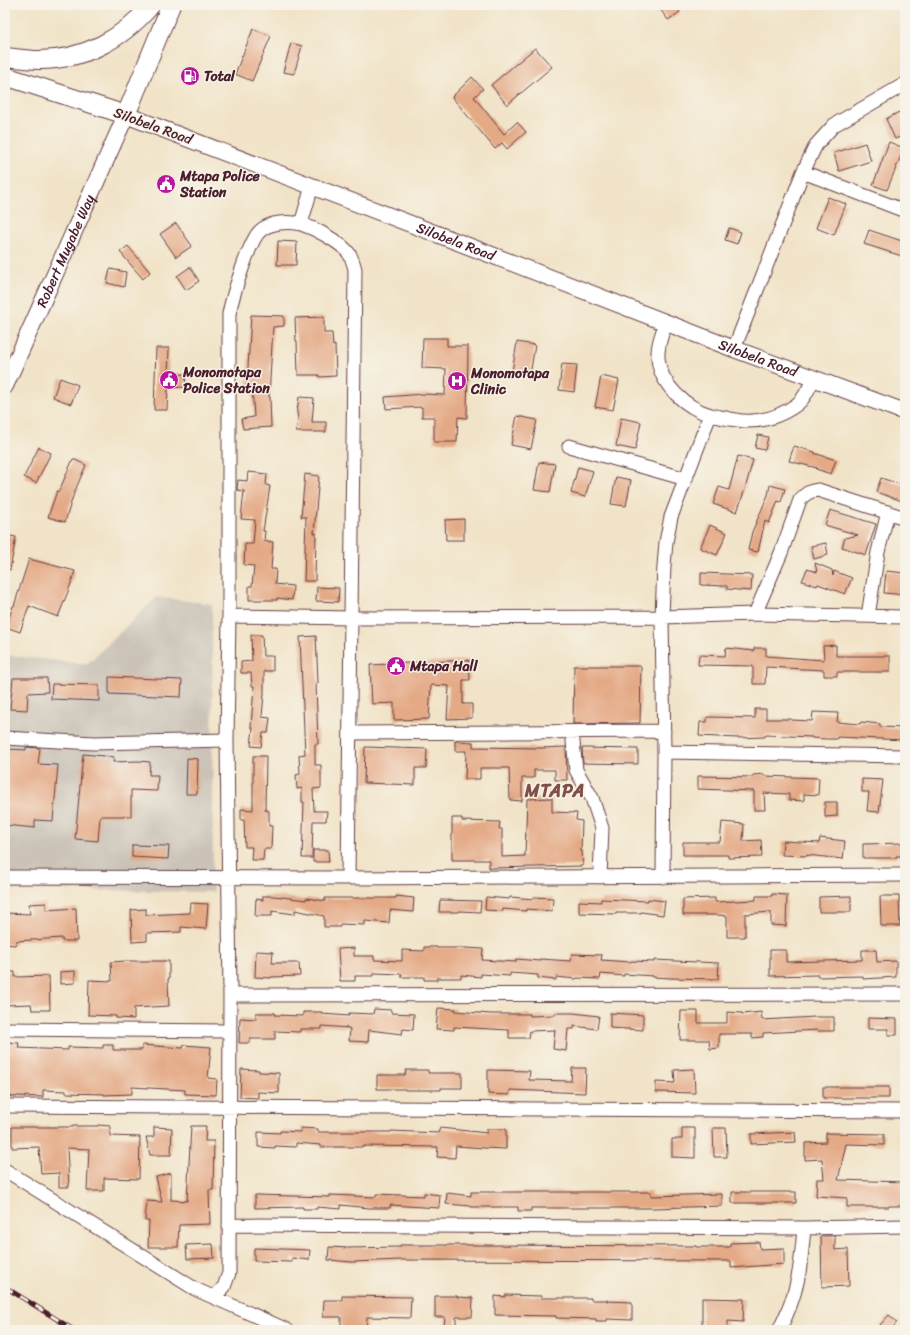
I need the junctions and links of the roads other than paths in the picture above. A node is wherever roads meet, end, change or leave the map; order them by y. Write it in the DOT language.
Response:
graph roads {
  1 [pos="151,5"];
  2 [pos="171,5"];
  3 [pos="5,57"];
  4 [pos="5,76"];
  5 [pos="905,84"];
  6 [pos="126,115"];
  7 [pos="803,172"];
  8 [pos="312,186"];
  9 [pos="905,211"];
  10 [pos="301,224"];
  11 [pos="666,322"];
  12 [pos="734,349"];
  13 [pos="814,378"];
  14 [pos="5,386"];
  15 [pos="905,412"];
  16 [pos="710,415"];
  17 [pos="569,446"];
  18 [pos="686,479"];
  19 [pos="888,512"];
  20 [pos="905,518"];
  21 [pos="755,614"];
  22 [pos="229,616"];
  23 [pos="868,616"];
  24 [pos="662,617"];
  25 [pos="905,617"];
  26 [pos="352,618"];
  27 [pos="664,731"];
  28 [pos="572,732"];
  29 [pos="350,733"];
  30 [pos="5,738"];
  31 [pos="227,740"];
  32 [pos="664,752"];
  33 [pos="905,756"];
  34 [pos="905,875"];
  35 [pos="5,877"];
  36 [pos="229,877"];
  37 [pos="600,877"];
  38 [pos="663,877"];
  39 [pos="348,878"];
  40 [pos="905,994"];
  41 [pos="230,995"];
  42 [pos="5,1029"];
  43 [pos="229,1031"];
  44 [pos="5,1106"];
  45 [pos="230,1107"];
  46 [pos="905,1111"];
  47 [pos="5,1170"];
  48 [pos="229,1225"];
  49 [pos="905,1226"];
  50 [pos="804,1228"];
  51 [pos="214,1297"];
  52 [pos="287,1330"];
  53 [pos="779,1330"];
  1 -- 3 [label="main road"];
  2 -- 6 [label="main road"];
  4 -- 6 [label="main road, Silobela Road"];
  5 -- 7 [label="street"];
  6 -- 8 [label="street, Silobela Road"];
  6 -- 14 [label="street, Robert Mugabe Way"];
  7 -- 9 [label="street"];
  7 -- 12 [label="street"];
  8 -- 10 [label="street"];
  8 -- 11 [label="street, Silobela Road"];
  10 -- 22 [label="street"];
  10 -- 26 [label="street"];
  11 -- 12 [label="street, Silobela Road"];
  11 -- 16 [label="street"];
  12 -- 13 [label="street, Silobela Road"];
  13 -- 15 [label="street, Silobela Road"];
  13 -- 16 [label="street"];
  16 -- 18 [label="street"];
  17 -- 18 [label="street"];
  18 -- 24 [label="street"];
  19 -- 20 [label="street"];
  19 -- 21 [label="street"];
  19 -- 23 [label="street"];
  21 -- 23 [label="street"];
  21 -- 24 [label="street"];
  22 -- 26 [label="street"];
  22 -- 31 [label="street"];
  23 -- 25 [label="street"];
  24 -- 26 [label="street"];
  24 -- 27 [label="street"];
  26 -- 29 [label="street"];
  27 -- 28 [label="street"];
  27 -- 32 [label="street"];
  28 -- 29 [label="street"];
  28 -- 37 [label="street"];
  29 -- 39 [label="street"];
  30 -- 31 [label="street"];
  31 -- 36 [label="street"];
  32 -- 33 [label="street"];
  32 -- 38 [label="street"];
  34 -- 38 [label="street"];
  35 -- 36 [label="street"];
  36 -- 39 [label="street"];
  36 -- 41 [label="street"];
  37 -- 38 [label="street"];
  37 -- 39 [label="street"];
  40 -- 41 [label="street"];
  41 -- 43 [label="street"];
  42 -- 43 [label="street"];
  43 -- 45 [label="street"];
  44 -- 45 [label="street"];
  45 -- 46 [label="street"];
  45 -- 48 [label="street"];
  47 -- 51 [label="street"];
  48 -- 50 [label="street"];
  48 -- 51 [label="street"];
  49 -- 50 [label="street"];
  50 -- 53 [label="street"];
  51 -- 52 [label="street"];
}
